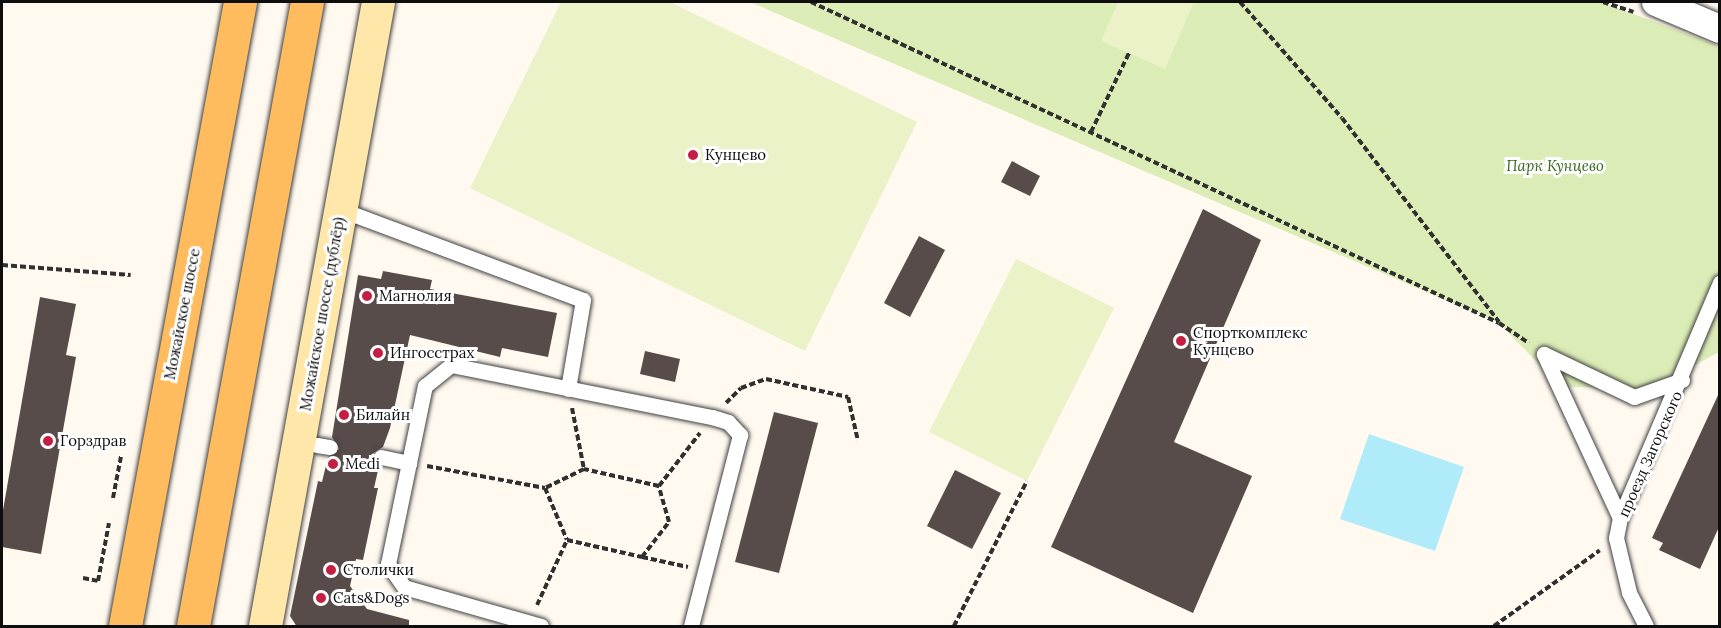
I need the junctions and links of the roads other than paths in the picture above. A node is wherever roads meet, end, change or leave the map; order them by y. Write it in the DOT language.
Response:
graph roads {
  1 [pos="240,2"];
  2 [pos="308,2"];
  3 [pos="378,2"];
  4 [pos="1656,2"];
  5 [pos="1719,29"];
  6 [pos="342,210"];
  7 [pos="1719,282"];
  8 [pos="1682,380"];
  9 [pos="568,389"];
  10 [pos="381,457"];
  11 [pos="409,463"];
  12 [pos="1620,518"];
  13 [pos="532,625"];
  14 [pos="125,627"];
  15 [pos="193,627"];
  16 [pos="265,627"];
  17 [pos="691,627"];
  18 [pos="1646,627"];
  1 -- 14 [label="main road, Можайское шоссе"];
  2 -- 15 [label="main road"];
  3 -- 6 [label="main road, Можайское шоссе (дублёр)"];
  4 -- 5 [label="street"];
  6 -- 9 [label="lane"];
  6 -- 16 [label="main road, Можайское шоссе (дублёр)"];
  7 -- 8 [label="lane, проезд Загорского"];
  8 -- 12 [label="lane, проезд Загорского"];
  8 -- 12 [label="lane"];
  9 -- 11 [label="lane"];
  9 -- 17 [label="lane"];
  10 -- 11 [label="lane"];
  11 -- 13 [label="lane"];
  12 -- 18 [label="lane, проезд Загорского"];
}
